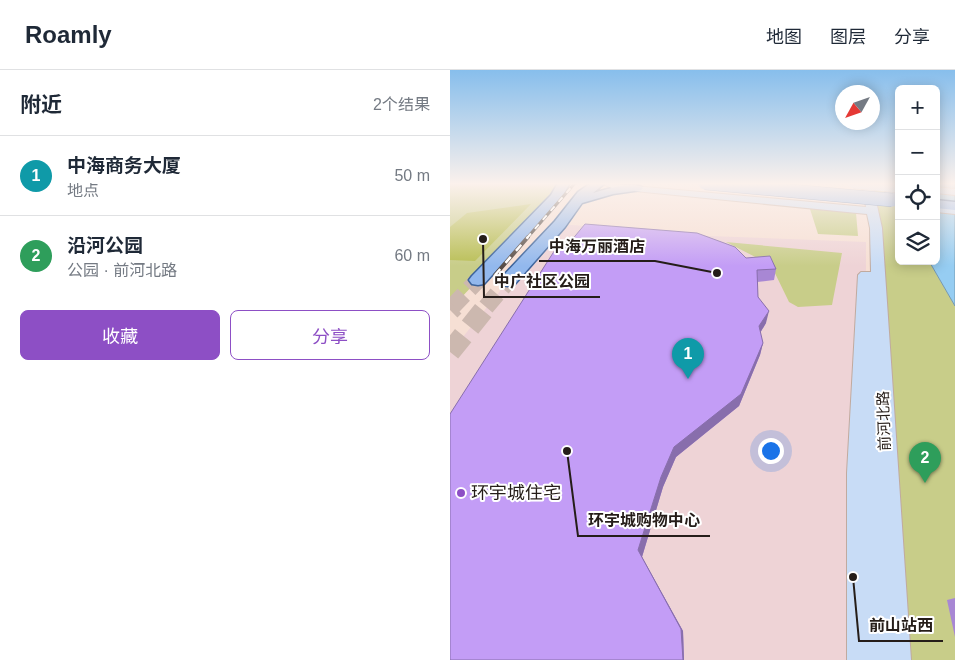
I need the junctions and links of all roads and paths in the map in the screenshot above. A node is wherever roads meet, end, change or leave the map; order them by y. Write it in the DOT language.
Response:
graph roads {
  1 [pos="543,211"];
  2 [pos="570,211"];
  3 [pos="884,211"];
  4 [pos="884,211"];
  5 [pos="478,280"];
  6 [pos="508,281"];
  7 [pos="865,660"];
  8 [pos="893,660"];
  1 -- 5 [label="main road"];
  2 -- 6 [label="main road"];
  3 -- 7 [label="main road, 前河北路"];
  4 -- 8 [label="main road, 前河北路"];
}
